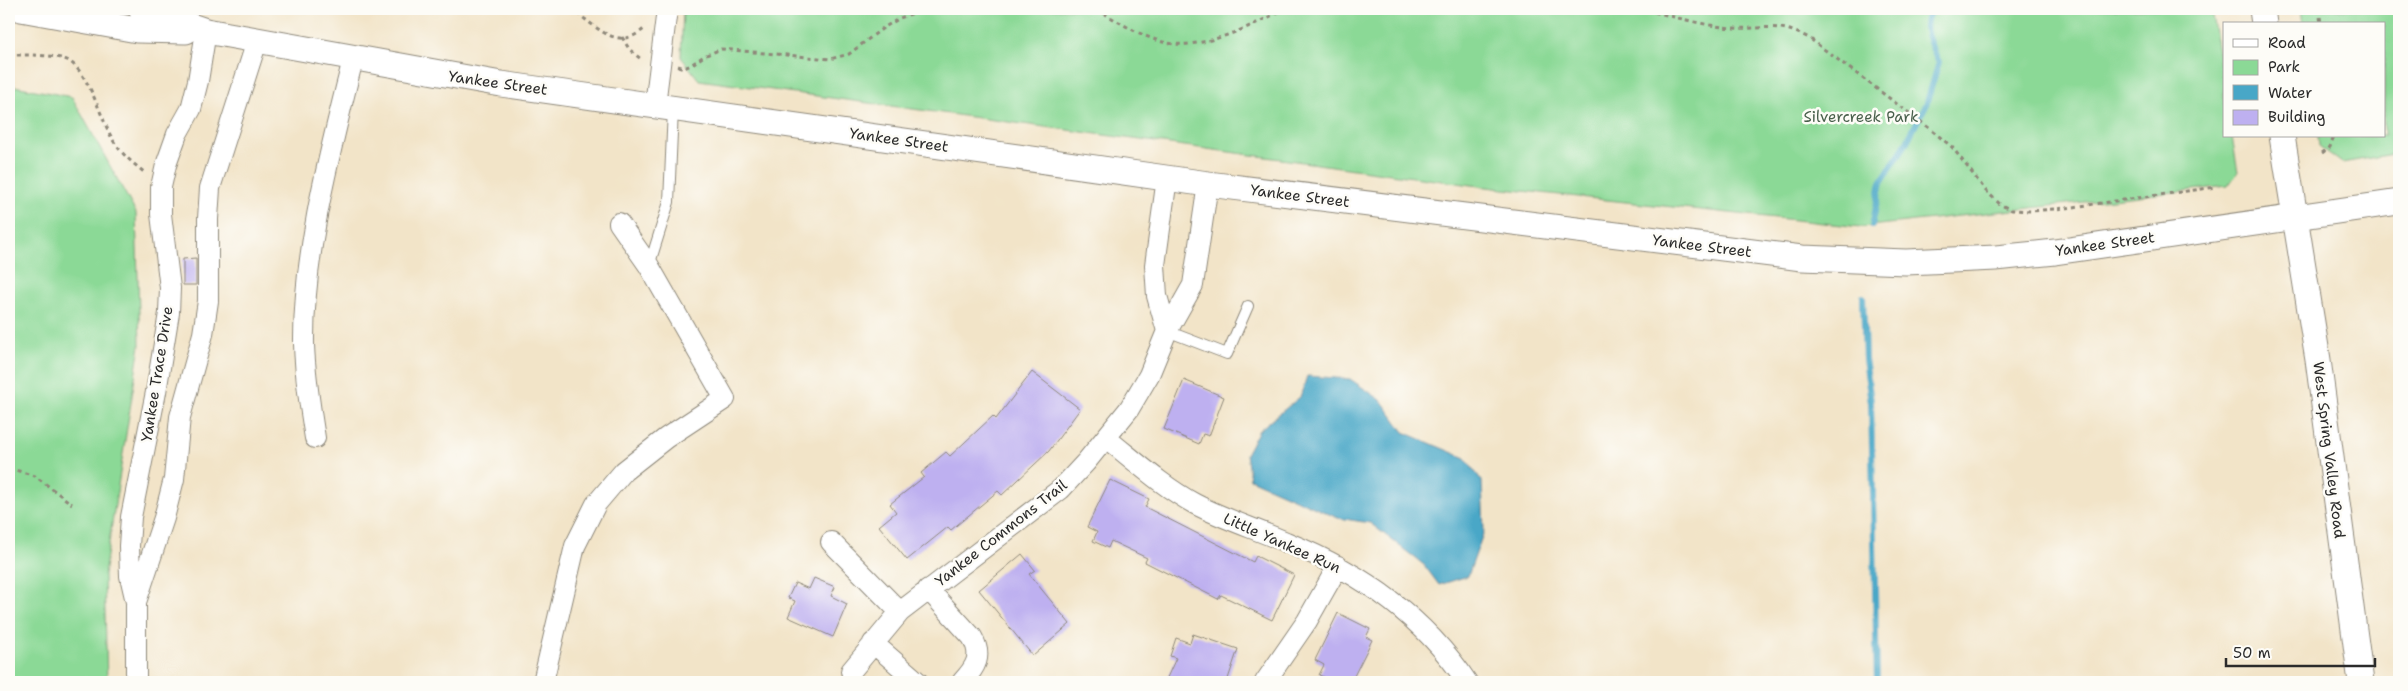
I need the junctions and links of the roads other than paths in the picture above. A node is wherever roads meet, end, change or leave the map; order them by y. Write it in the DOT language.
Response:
graph roads {
  1 [pos="20,9"];
  2 [pos="141,9"];
  3 [pos="2262,9"];
  4 [pos="666,13"];
  5 [pos="2264,22"];
  6 [pos="206,31"];
  7 [pos="257,41"];
  8 [pos="353,59"];
  9 [pos="664,106"];
  10 [pos="2282,138"];
  11 [pos="1167,178"];
  12 [pos="1208,184"];
  13 [pos="2399,202"];
  14 [pos="2295,218"];
  15 [pos="620,223"];
  16 [pos="649,266"];
  17 [pos="1248,306"];
  18 [pos="1167,331"];
  19 [pos="315,438"];
  20 [pos="1106,438"];
  21 [pos="831,542"];
  22 [pos="1338,566"];
  23 [pos="928,589"];
  24 [pos="136,602"];
  25 [pos="900,612"];
  26 [pos="873,643"];
  27 [pos="851,672"];
  28 [pos="136,682"];
  29 [pos="543,682"];
  30 [pos="918,682"];
  31 [pos="962,682"];
  32 [pos="1265,682"];
  33 [pos="1466,682"];
  34 [pos="2361,682"];
  1 -- 6 [label="street, Yankee Street"];
  2 -- 6 [label="street, Yankee Street"];
  3 -- 5 [label="street"];
  4 -- 9 [label="street"];
  6 -- 7 [label="street, Yankee Street"];
  6 -- 24 [label="street, Yankee Trace Drive"];
  7 -- 8 [label="street, Yankee Street"];
  7 -- 24 [label="street, Yankee Trace Drive"];
  8 -- 9 [label="street, Yankee Street"];
  8 -- 19 [label="street"];
  9 -- 11 [label="street, Yankee Street"];
  9 -- 16 [label="lane"];
  10 -- 14 [label="street, West Spring Valley Road"];
  11 -- 12 [label="street, Yankee Street"];
  11 -- 18 [label="street"];
  12 -- 14 [label="street, Yankee Street"];
  12 -- 18 [label="street, Yankee Commons Trail"];
  13 -- 14 [label="street, Yankee Street"];
  14 -- 34 [label="street, West Spring Valley Road"];
  15 -- 16 [label="street"];
  16 -- 29 [label="street"];
  17 -- 18 [label="lane"];
  18 -- 20 [label="street, Yankee Commons Trail"];
  20 -- 22 [label="street, Little Yankee Run"];
  20 -- 23 [label="street, Yankee Commons Trail"];
  21 -- 25 [label="street"];
  22 -- 32 [label="street"];
  22 -- 33 [label="street, Little Yankee Run"];
  23 -- 25 [label="street, Yankee Commons Trail"];
  23 -- 31 [label="street"];
  24 -- 28 [label="street, Yankee Trace Drive"];
  25 -- 26 [label="street, Yankee Commons Trail"];
  26 -- 27 [label="street, Yankee Commons Trail"];
  26 -- 30 [label="street"];
}
